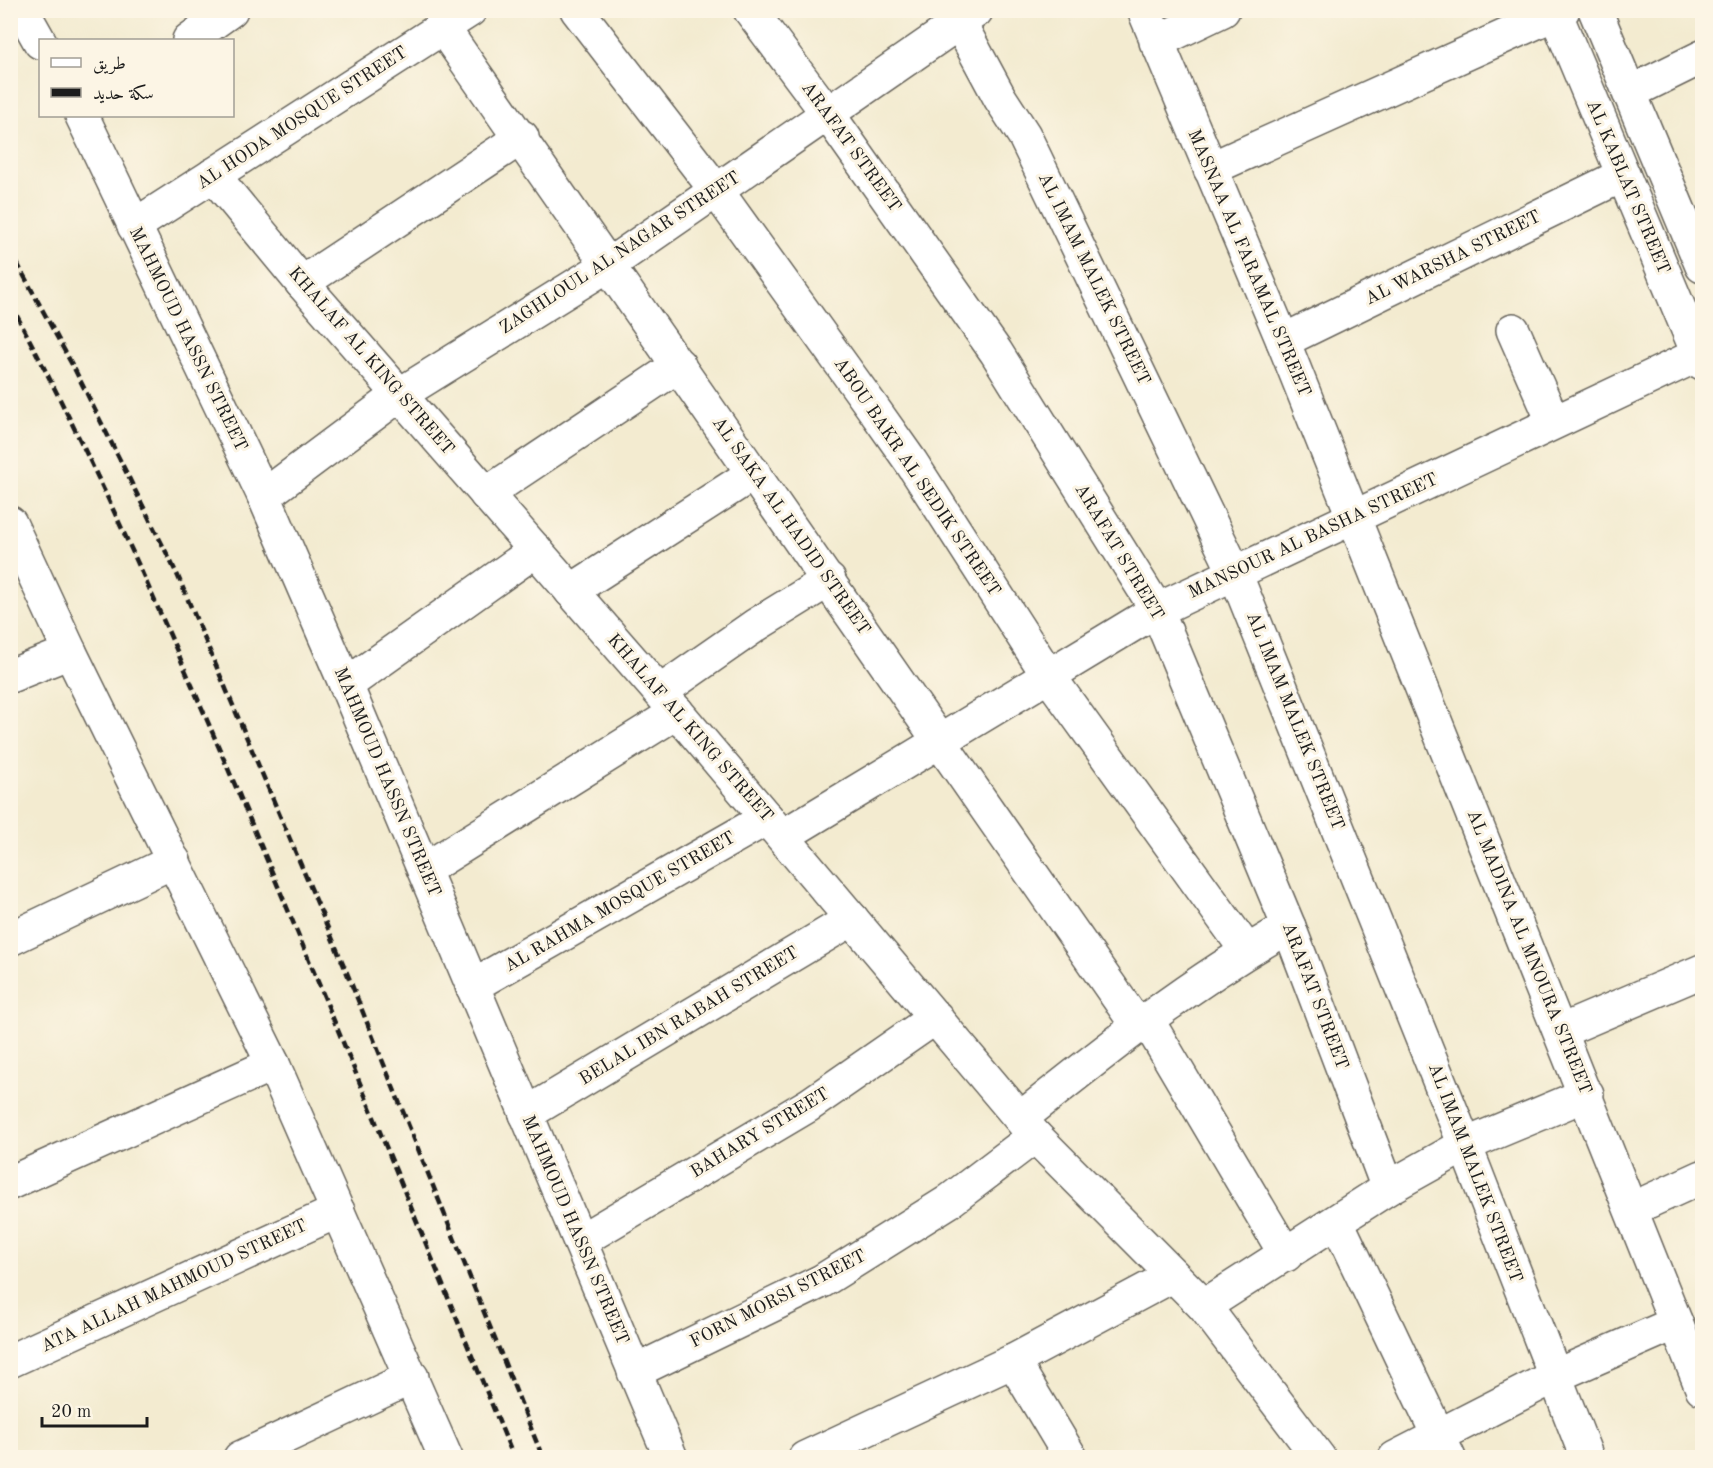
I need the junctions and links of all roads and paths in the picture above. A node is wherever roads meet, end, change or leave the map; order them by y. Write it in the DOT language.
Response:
graph roads {
  1 [pos="22,10"];
  2 [pos="231,10"];
  3 [pos="470,10"];
  4 [pos="577,10"];
  5 [pos="750,10"];
  6 [pos="1144,10"];
  7 [pos="1223,10"];
  8 [pos="1595,10"];
  9 [pos="1557,12"];
  10 [pos="962,14"];
  11 [pos="443,28"];
  12 [pos="190,39"];
  13 [pos="39,40"];
  14 [pos="1156,42"];
  15 [pos="1702,57"];
  16 [pos="1629,93"];
  17 [pos="828,114"];
  18 [pos="82,117"];
  19 [pos="522,137"];
  20 [pos="1210,169"];
  21 [pos="213,175"];
  22 [pos="1623,175"];
  23 [pos="716,190"];
  24 [pos="134,226"];
  25 [pos="610,264"];
  26 [pos="1702,266"];
  27 [pos="302,282"];
  28 [pos="1513,330"];
  29 [pos="1283,341"];
  30 [pos="1701,357"];
  31 [pos="679,365"];
  32 [pos="399,395"];
  33 [pos="1553,422"];
  34 [pos="754,473"];
  35 [pos="486,494"];
  36 [pos="264,496"];
  37 [pos="1353,516"];
  38 [pos="10,523"];
  39 [pos="536,550"];
  40 [pos="1235,573"];
  41 [pos="829,580"];
  42 [pos="571,591"];
  43 [pos="1157,610"];
  44 [pos="70,652"];
  45 [pos="1048,675"];
  46 [pos="10,676"];
  47 [pos="346,685"];
  48 [pos="669,702"];
  49 [pos="940,740"];
  50 [pos="775,827"];
  51 [pos="174,861"];
  52 [pos="424,870"];
  53 [pos="852,919"];
  54 [pos="1289,927"];
  55 [pos="10,939"];
  56 [pos="1247,951"];
  57 [pos="1702,970"];
  58 [pos="472,986"];
  59 [pos="936,1017"];
  60 [pos="1142,1022"];
  61 [pos="1561,1030"];
  62 [pos="273,1064"];
  63 [pos="1587,1094"];
  64 [pos="526,1113"];
  65 [pos="1028,1127"];
  66 [pos="1465,1145"];
  67 [pos="1702,1177"];
  68 [pos="10,1183"];
  69 [pos="1388,1188"];
  70 [pos="1632,1209"];
  71 [pos="338,1211"];
  72 [pos="1337,1222"];
  73 [pos="580,1241"];
  74 [pos="1286,1255"];
  75 [pos="1172,1276"];
  76 [pos="1204,1306"];
  77 [pos="1676,1323"];
  78 [pos="10,1361"];
  79 [pos="1013,1361"];
  80 [pos="634,1372"];
  81 [pos="1555,1376"];
  82 [pos="412,1377"];
  83 [pos="1702,1388"];
  84 [pos="1443,1446"];
  85 [pos="240,1458"];
  86 [pos="446,1458"];
  87 [pos="671,1458"];
  88 [pos="805,1458"];
  89 [pos="1071,1458"];
  90 [pos="1319,1458"];
  91 [pos="1395,1458"];
  92 [pos="1587,1458"];
  1 -- 13 [label="street"];
  2 -- 12 [label="street"];
  3 -- 11 [label="street, AL HODA MOSQUE STREET"];
  4 -- 23 [label="street, ABOU BAKR AL SEDIK STREET"];
  5 -- 17 [label="street, ARAFAT STREET"];
  6 -- 14 [label="street, MASNAA AL FARAMAL STREET"];
  7 -- 14 [label="street"];
  8 -- 16 [label="street"];
  9 -- 20 [label="street"];
  9 -- 22 [label="street, AL KABLAT STREET"];
  10 -- 17 [label="street, ZAGHLOUL AL NAGAR STREET"];
  10 -- 40 [label="street, AL IMAM MALEK STREET"];
  11 -- 19 [label="street, AL SAKA AL HADID STREET"];
  11 -- 21 [label="street, AL HODA MOSQUE STREET"];
  14 -- 20 [label="street, MASNAA AL FARAMAL STREET"];
  15 -- 16 [label="street"];
  16 -- 26 [label="street"];
  17 -- 23 [label="street, ZAGHLOUL AL NAGAR STREET"];
  17 -- 43 [label="street, ARAFAT STREET"];
  18 -- 24 [label="street, MAHMOUD HASSN STREET"];
  19 -- 25 [label="street, AL SAKA AL HADID STREET"];
  19 -- 27 [label="street"];
  20 -- 29 [label="street, MASNAA AL FARAMAL STREET"];
  21 -- 24 [label="street, AL HODA MOSQUE STREET"];
  21 -- 27 [label="street, KHALAF AL KING STREET"];
  22 -- 29 [label="street, AL WARSHA STREET"];
  22 -- 30 [label="street, AL KABLAT STREET"];
  23 -- 25 [label="street, ZAGHLOUL AL NAGAR STREET"];
  23 -- 45 [label="street, ABOU BAKR AL SEDIK STREET"];
  24 -- 36 [label="street, MAHMOUD HASSN STREET"];
  25 -- 31 [label="street, AL SAKA AL HADID STREET"];
  25 -- 32 [label="street, ZAGHLOUL AL NAGAR STREET"];
  27 -- 32 [label="street, KHALAF AL KING STREET"];
  28 -- 33 [label="street"];
  29 -- 37 [label="street, MASNAA AL FARAMAL STREET"];
  30 -- 33 [label="street, MANSOUR AL BASHA STREET"];
  31 -- 34 [label="street, AL SAKA AL HADID STREET"];
  31 -- 35 [label="street"];
  32 -- 35 [label="street, KHALAF AL KING STREET"];
  32 -- 36 [label="street, ZAGHLOUL AL NAGAR STREET"];
  33 -- 37 [label="street, MANSOUR AL BASHA STREET"];
  34 -- 41 [label="street, AL SAKA AL HADID STREET"];
  34 -- 42 [label="street"];
  35 -- 39 [label="street, KHALAF AL KING STREET"];
  36 -- 47 [label="street, MAHMOUD HASSN STREET"];
  37 -- 40 [label="street, MANSOUR AL BASHA STREET"];
  37 -- 61 [label="street, AL MADINA AL MNOURA STREET"];
  38 -- 44 [label="street"];
  39 -- 42 [label="street, KHALAF AL KING STREET"];
  39 -- 47 [label="street"];
  40 -- 43 [label="street, MANSOUR AL BASHA STREET"];
  40 -- 66 [label="street, AL IMAM MALEK STREET"];
  41 -- 48 [label="street"];
  41 -- 49 [label="street, AL SAKA AL HADID STREET"];
  42 -- 48 [label="street, KHALAF AL KING STREET"];
  43 -- 45 [label="street, MANSOUR AL BASHA STREET"];
  43 -- 54 [label="street, ARAFAT STREET"];
  44 -- 46 [label="street"];
  44 -- 51 [label="street"];
  45 -- 49 [label="street, MANSOUR AL BASHA STREET"];
  45 -- 56 [label="street, ABOU BAKR AL SEDIK STREET"];
  47 -- 52 [label="street, MAHMOUD HASSN STREET"];
  48 -- 50 [label="street, KHALAF AL KING STREET"];
  48 -- 52 [label="street"];
  49 -- 50 [label="street, MANSOUR AL BASHA STREET"];
  49 -- 60 [label="street, AL SAKA AL HADID STREET"];
  50 -- 53 [label="street, KHALAF AL KING STREET"];
  50 -- 58 [label="street, AL RAHMA MOSQUE STREET"];
  51 -- 55 [label="street"];
  51 -- 62 [label="street"];
  52 -- 58 [label="street, MAHMOUD HASSN STREET"];
  53 -- 59 [label="street, KHALAF AL KING STREET"];
  53 -- 64 [label="street, BELAL IBN RABAH STREET"];
  54 -- 56 [label="street, FORN MORSI STREET"];
  54 -- 69 [label="street, ARAFAT STREET"];
  56 -- 60 [label="street, FORN MORSI STREET"];
  57 -- 61 [label="street"];
  58 -- 64 [label="street, MAHMOUD HASSN STREET"];
  59 -- 65 [label="street, KHALAF AL KING STREET"];
  59 -- 73 [label="street, BAHARY STREET"];
  60 -- 65 [label="street, FORN MORSI STREET"];
  60 -- 74 [label="street, AL SAKA AL HADID STREET"];
  61 -- 63 [label="street, AL MADINA AL MNOURA STREET"];
  62 -- 68 [label="street"];
  62 -- 71 [label="street"];
  63 -- 66 [label="street"];
  63 -- 70 [label="street, AL MADINA AL MNOURA STREET"];
  64 -- 73 [label="street, MAHMOUD HASSN STREET"];
  65 -- 75 [label="street, KHALAF AL KING STREET"];
  65 -- 80 [label="street, FORN MORSI STREET"];
  66 -- 69 [label="street"];
  66 -- 81 [label="street, AL IMAM MALEK STREET"];
  67 -- 70 [label="street"];
  69 -- 72 [label="street"];
  70 -- 77 [label="street, AL MADINA AL MNOURA STREET"];
  71 -- 78 [label="street, ATA ALLAH MAHMOUD STREET"];
  71 -- 82 [label="street"];
  72 -- 74 [label="street"];
  72 -- 84 [label="street"];
  73 -- 80 [label="street, MAHMOUD HASSN STREET"];
  74 -- 76 [label="street"];
  75 -- 76 [label="street, KHALAF AL KING STREET"];
  75 -- 79 [label="street"];
  76 -- 90 [label="street, KHALAF AL KING STREET"];
  77 -- 81 [label="street"];
  77 -- 83 [label="street, AL MADINA AL MNOURA STREET"];
  79 -- 88 [label="street"];
  79 -- 89 [label="street"];
  80 -- 87 [label="street, MAHMOUD HASSN STREET"];
  81 -- 84 [label="street"];
  81 -- 92 [label="street, AL IMAM MALEK STREET"];
  82 -- 85 [label="street"];
  82 -- 86 [label="street"];
  84 -- 91 [label="street"];
}
